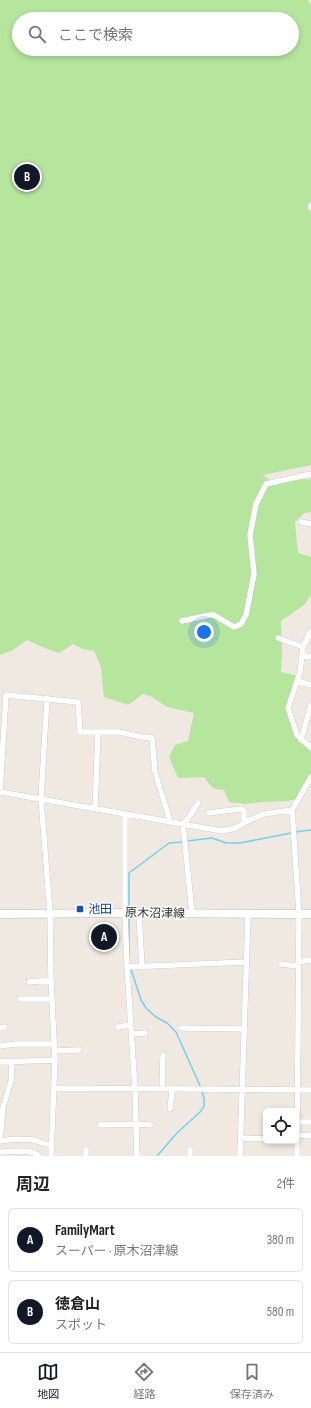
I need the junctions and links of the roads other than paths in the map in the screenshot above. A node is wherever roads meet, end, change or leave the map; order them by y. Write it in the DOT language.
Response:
graph roads {
  1 [pos="311,205"];
  2 [pos="311,208"];
  3 [pos="311,474"];
  4 [pos="301,522"];
  5 [pos="311,524"];
  6 [pos="182,621"];
  7 [pos="311,631"];
  8 [pos="278,638"];
  9 [pos="303,647"];
  10 [pos="302,655"];
  11 [pos="311,657"];
  12 [pos="298,680"];
  13 [pos="311,685"];
  14 [pos="47,698"];
  15 [pos="311,705"];
  16 [pos="98,732"];
  17 [pos="301,740"];
  18 [pos="311,748"];
  19 [pos="311,777"];
  20 [pos="0,792"];
  21 [pos="41,799"];
  22 [pos="198,803"];
  23 [pos="95,808"];
  24 [pos="292,810"];
  25 [pos="209,812"];
  26 [pos="125,814"];
  27 [pos="170,820"];
  28 [pos="184,823"];
  29 [pos="244,823"];
  30 [pos="50,913"];
  31 [pos="131,913"];
  32 [pos="0,914"];
  33 [pos="192,914"];
  34 [pos="248,914"];
  35 [pos="298,914"];
  36 [pos="311,914"];
  37 [pos="311,960"];
  38 [pos="246,962"];
  39 [pos="281,964"];
  40 [pos="298,964"];
  41 [pos="126,967"];
  42 [pos="142,967"];
  43 [pos="51,980"];
  44 [pos="29,982"];
  45 [pos="20,999"];
  46 [pos="52,999"];
  47 [pos="130,1025"];
  48 [pos="118,1027"];
  49 [pos="181,1028"];
  50 [pos="244,1029"];
  51 [pos="146,1033"];
  52 [pos="131,1034"];
  53 [pos="54,1044"];
  54 [pos="0,1046"];
  55 [pos="78,1050"];
  56 [pos="55,1051"];
  57 [pos="163,1056"];
  58 [pos="55,1060"];
  59 [pos="0,1062"];
  60 [pos="12,1062"];
  61 [pos="54,1088"];
  62 [pos="135,1089"];
  63 [pos="162,1089"];
  64 [pos="172,1090"];
  65 [pos="242,1090"];
  66 [pos="298,1090"];
  67 [pos="311,1090"];
  68 [pos="298,1108"];
  69 [pos="170,1110"];
  70 [pos="299,1122"];
  71 [pos="311,1122"];
  72 [pos="136,1124"];
  73 [pos="151,1125"];
  74 [pos="100,1126"];
  75 [pos="311,1136"];
  76 [pos="241,1138"];
  77 [pos="263,1139"];
  78 [pos="299,1139"];
  79 [pos="297,1144"];
  80 [pos="51,1146"];
  81 [pos="86,1149"];
  82 [pos="190,1150"];
  83 [pos="0,1152"];
  84 [pos="39,1156"];
  85 [pos="51,1156"];
  86 [pos="86,1156"];
  87 [pos="137,1156"];
  88 [pos="190,1156"];
  89 [pos="240,1156"];
  90 [pos="297,1156"];
  1 -- 2 [label="street"];
  3 -- 6 [label="street"];
  4 -- 5 [label="street"];
  7 -- 9 [label="street"];
  8 -- 9 [label="street"];
  9 -- 10 [label="street"];
  10 -- 11 [label="street"];
  10 -- 12 [label="street"];
  12 -- 13 [label="street"];
  12 -- 17 [label="street"];
  14 -- 16 [label="street"];
  14 -- 20 [label="street"];
  14 -- 21 [label="street"];
  15 -- 17 [label="street"];
  16 -- 23 [label="street"];
  16 -- 27 [label="street"];
  17 -- 18 [label="street"];
  19 -- 24 [label="street"];
  20 -- 21 [label="street"];
  21 -- 23 [label="street"];
  21 -- 30 [label="street"];
  22 -- 28 [label="street"];
  23 -- 26 [label="street"];
  24 -- 29 [label="street"];
  24 -- 35 [label="street"];
  25 -- 29 [label="street"];
  26 -- 27 [label="street"];
  26 -- 31 [label="street"];
  27 -- 28 [label="street"];
  28 -- 29 [label="street"];
  28 -- 33 [label="street"];
  30 -- 31 [label="main road, 原木沼津線"];
  30 -- 32 [label="main road, 原木沼津線"];
  30 -- 43 [label="street"];
  31 -- 33 [label="main road, 原木沼津線"];
  31 -- 41 [label="street"];
  31 -- 42 [label="street"];
  33 -- 34 [label="main road, 原木沼津線"];
  34 -- 35 [label="main road, 原木沼津線"];
  34 -- 38 [label="street"];
  35 -- 36 [label="main road, 原木沼津線"];
  35 -- 40 [label="street"];
  37 -- 40 [label="street"];
  38 -- 42 [label="street"];
  38 -- 50 [label="street"];
  39 -- 40 [label="street"];
  40 -- 66 [label="street"];
  41 -- 42 [label="street"];
  41 -- 47 [label="street"];
  43 -- 44 [label="street"];
  43 -- 46 [label="street"];
  45 -- 46 [label="street"];
  46 -- 53 [label="street"];
  47 -- 48 [label="street"];
  47 -- 52 [label="street"];
  49 -- 50 [label="street"];
  50 -- 65 [label="street"];
  51 -- 52 [label="street"];
  52 -- 62 [label="street"];
  53 -- 54 [label="street"];
  53 -- 56 [label="street"];
  55 -- 56 [label="street"];
  56 -- 58 [label="street"];
  57 -- 63 [label="street"];
  58 -- 60 [label="street"];
  58 -- 61 [label="street"];
  59 -- 60 [label="street"];
  60 -- 80 [label="street"];
  61 -- 62 [label="street"];
  61 -- 80 [label="street"];
  62 -- 63 [label="street"];
  62 -- 72 [label="street"];
  63 -- 64 [label="street"];
  64 -- 65 [label="street"];
  64 -- 69 [label="street"];
  65 -- 66 [label="street"];
  65 -- 76 [label="street"];
  66 -- 67 [label="street"];
  66 -- 68 [label="street"];
  70 -- 71 [label="street"];
  72 -- 73 [label="street"];
  72 -- 74 [label="street"];
  72 -- 87 [label="street"];
  75 -- 78 [label="street"];
  76 -- 77 [label="street"];
  76 -- 89 [label="street"];
  79 -- 90 [label="street"];
  80 -- 85 [label="street"];
  81 -- 86 [label="street"];
  82 -- 88 [label="street"];
  83 -- 84 [label="street"];
}
